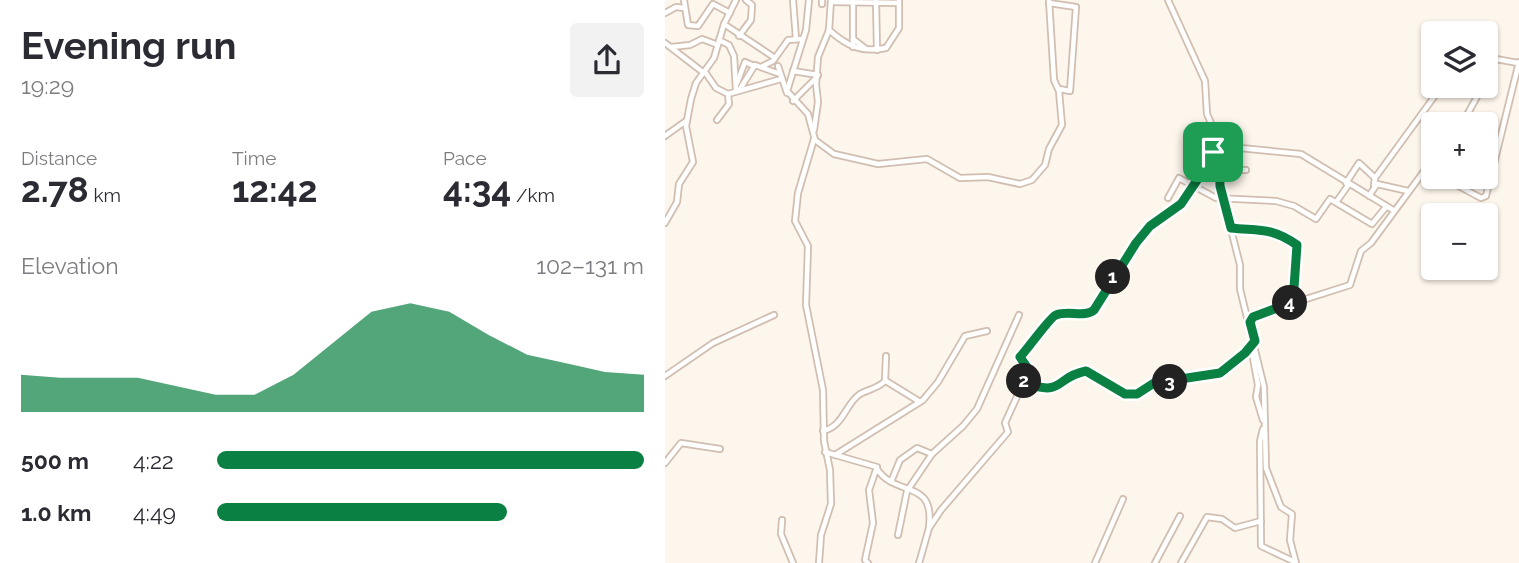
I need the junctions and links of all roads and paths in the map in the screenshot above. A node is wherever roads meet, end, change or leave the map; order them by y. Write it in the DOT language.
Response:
graph roads {
  1 [pos="684,0"];
  2 [pos="736,0"];
  3 [pos="746,0"];
  4 [pos="793,0"];
  5 [pos="809,0"];
  6 [pos="1168,0"];
  7 [pos="831,1"];
  8 [pos="853,1"];
  9 [pos="876,1"];
  10 [pos="899,1"];
  11 [pos="1049,2"];
  12 [pos="684,8"];
  13 [pos="665,13"];
  14 [pos="730,13"];
  15 [pos="724,24"];
  16 [pos="829,30"];
  17 [pos="739,36"];
  18 [pos="799,39"];
  19 [pos="853,39"];
  20 [pos="665,43"];
  21 [pos="719,43"];
  22 [pos="671,47"];
  23 [pos="853,47"];
  24 [pos="866,50"];
  25 [pos="877,50"];
  26 [pos="775,58"];
  27 [pos="1498,59"];
  28 [pos="1519,62"];
  29 [pos="754,66"];
  30 [pos="762,66"];
  31 [pos="778,66"];
  32 [pos="793,71"];
  33 [pos="704,73"];
  34 [pos="781,76"];
  35 [pos="818,76"];
  36 [pos="737,83"];
  37 [pos="1059,89"];
  38 [pos="737,90"];
  39 [pos="788,93"];
  40 [pos="728,94"];
  41 [pos="1433,98"];
  42 [pos="793,101"];
  43 [pos="717,120"];
  44 [pos="686,121"];
  45 [pos="1213,130"];
  46 [pos="665,136"];
  47 [pos="814,136"];
  48 [pos="1498,146"];
  49 [pos="1220,149"];
  50 [pos="1209,162"];
  51 [pos="1219,170"];
  52 [pos="1247,170"];
  53 [pos="1421,174"];
  54 [pos="1375,178"];
  55 [pos="1348,183"];
  56 [pos="1374,185"];
  57 [pos="1192,186"];
  58 [pos="1467,189"];
  59 [pos="1487,189"];
  60 [pos="1408,191"];
  61 [pos="1369,196"];
  62 [pos="1168,198"];
  63 [pos="1223,198"];
  64 [pos="1336,201"];
  65 [pos="1386,207"];
  66 [pos="1392,210"];
  67 [pos="665,223"];
  68 [pos="1231,228"];
  69 [pos="1293,302"];
  70 [pos="774,315"];
  71 [pos="1019,315"];
  72 [pos="1250,322"];
  73 [pos="987,331"];
  74 [pos="1255,341"];
  75 [pos="1251,346"];
  76 [pos="886,356"];
  77 [pos="665,376"];
  78 [pos="885,381"];
  79 [pos="1023,382"];
  80 [pos="920,402"];
  81 [pos="823,431"];
  82 [pos="720,449"];
  83 [pos="825,452"];
  84 [pos="932,454"];
  85 [pos="835,455"];
  86 [pos="665,463"];
  87 [pos="877,468"];
  88 [pos="891,482"];
  89 [pos="909,487"];
  90 [pos="1123,499"];
  91 [pos="929,503"];
  92 [pos="941,510"];
  93 [pos="1180,516"];
  94 [pos="782,520"];
  95 [pos="1261,520"];
  96 [pos="929,528"];
  97 [pos="898,536"];
  98 [pos="793,563"];
  99 [pos="820,563"];
  100 [pos="867,563"];
  101 [pos="919,563"];
  102 [pos="1095,563"];
  103 [pos="1155,563"];
  104 [pos="1181,563"];
  105 [pos="1295,563"];
  1 -- 12 [label="street"];
  2 -- 14 [label="street"];
  3 -- 17 [label="street"];
  4 -- 18 [label="street"];
  5 -- 18 [label="street"];
  6 -- 45 [label="street"];
  7 -- 8 [label="street"];
  7 -- 16 [label="street"];
  8 -- 9 [label="street"];
  8 -- 19 [label="street"];
  9 -- 10 [label="street"];
  9 -- 25 [label="street"];
  10 -- 25 [label="street"];
  11 -- 37 [label="street"];
  11 -- 37 [label="street"];
  12 -- 13 [label="street"];
  12 -- 14 [label="street"];
  14 -- 15 [label="street"];
  15 -- 17 [label="street"];
  15 -- 21 [label="street"];
  16 -- 23 [label="street"];
  16 -- 35 [label="street"];
  17 -- 26 [label="street"];
  18 -- 26 [label="street"];
  18 -- 32 [label="street"];
  19 -- 23 [label="street"];
  19 -- 24 [label="street"];
  20 -- 22 [label="street"];
  21 -- 22 [label="street"];
  21 -- 33 [label="street"];
  21 -- 36 [label="street"];
  22 -- 33 [label="street"];
  23 -- 24 [label="street"];
  24 -- 25 [label="street"];
  26 -- 30 [label="street"];
  27 -- 28 [label="street"];
  28 -- 48 [label="street"];
  29 -- 30 [label="street"];
  29 -- 36 [label="street"];
  29 -- 38 [label="street"];
  30 -- 34 [label="street"];
  31 -- 34 [label="street"];
  32 -- 35 [label="street"];
  32 -- 39 [label="street"];
  33 -- 40 [label="street"];
  33 -- 44 [label="street"];
  34 -- 38 [label="street"];
  34 -- 39 [label="street"];
  35 -- 42 [label="street"];
  35 -- 47 [label="street"];
  36 -- 38 [label="street"];
  37 -- 47 [label="street"];
  38 -- 40 [label="street"];
  39 -- 42 [label="street"];
  40 -- 43 [label="street"];
  41 -- 54 [label="street"];
  42 -- 47 [label="street"];
  44 -- 46 [label="street"];
  44 -- 67 [label="street"];
  45 -- 49 [label="street"];
  45 -- 50 [label="street"];
  47 -- 81 [label="street"];
  49 -- 50 [label="street"];
  49 -- 51 [label="street"];
  49 -- 55 [label="street"];
  50 -- 57 [label="street"];
  51 -- 52 [label="street"];
  51 -- 63 [label="street"];
  53 -- 60 [label="street"];
  54 -- 55 [label="street"];
  54 -- 56 [label="street"];
  55 -- 61 [label="street"];
  55 -- 64 [label="street"];
  56 -- 60 [label="street"];
  56 -- 61 [label="street"];
  57 -- 62 [label="street"];
  57 -- 63 [label="street"];
  57 -- 79 [label="street"];
  58 -- 59 [label="street"];
  60 -- 66 [label="street"];
  61 -- 65 [label="street"];
  63 -- 64 [label="street"];
  63 -- 68 [label="street"];
  64 -- 65 [label="street"];
  65 -- 66 [label="street"];
  66 -- 69 [label="street"];
  68 -- 69 [label="street"];
  68 -- 72 [label="street"];
  69 -- 72 [label="street"];
  70 -- 77 [label="street"];
  71 -- 84 [label="street"];
  72 -- 74 [label="street"];
  73 -- 80 [label="street"];
  74 -- 75 [label="street"];
  74 -- 105 [label="street"];
  75 -- 79 [label="street"];
  75 -- 95 [label="street"];
  76 -- 78 [label="street"];
  78 -- 80 [label="street"];
  78 -- 81 [label="street"];
  79 -- 92 [label="street"];
  80 -- 85 [label="street"];
  81 -- 83 [label="street"];
  82 -- 86 [label="street"];
  83 -- 85 [label="street"];
  83 -- 99 [label="street"];
  84 -- 88 [label="street"];
  84 -- 89 [label="street"];
  85 -- 87 [label="street"];
  87 -- 88 [label="street"];
  87 -- 100 [label="street"];
  88 -- 89 [label="street"];
  89 -- 91 [label="street"];
  89 -- 97 [label="street"];
  90 -- 102 [label="street"];
  91 -- 92 [label="street"];
  91 -- 96 [label="street"];
  92 -- 96 [label="street"];
  93 -- 103 [label="street"];
  94 -- 98 [label="street"];
  95 -- 104 [label="street"];
  95 -- 105 [label="street"];
  96 -- 101 [label="street"];
}
